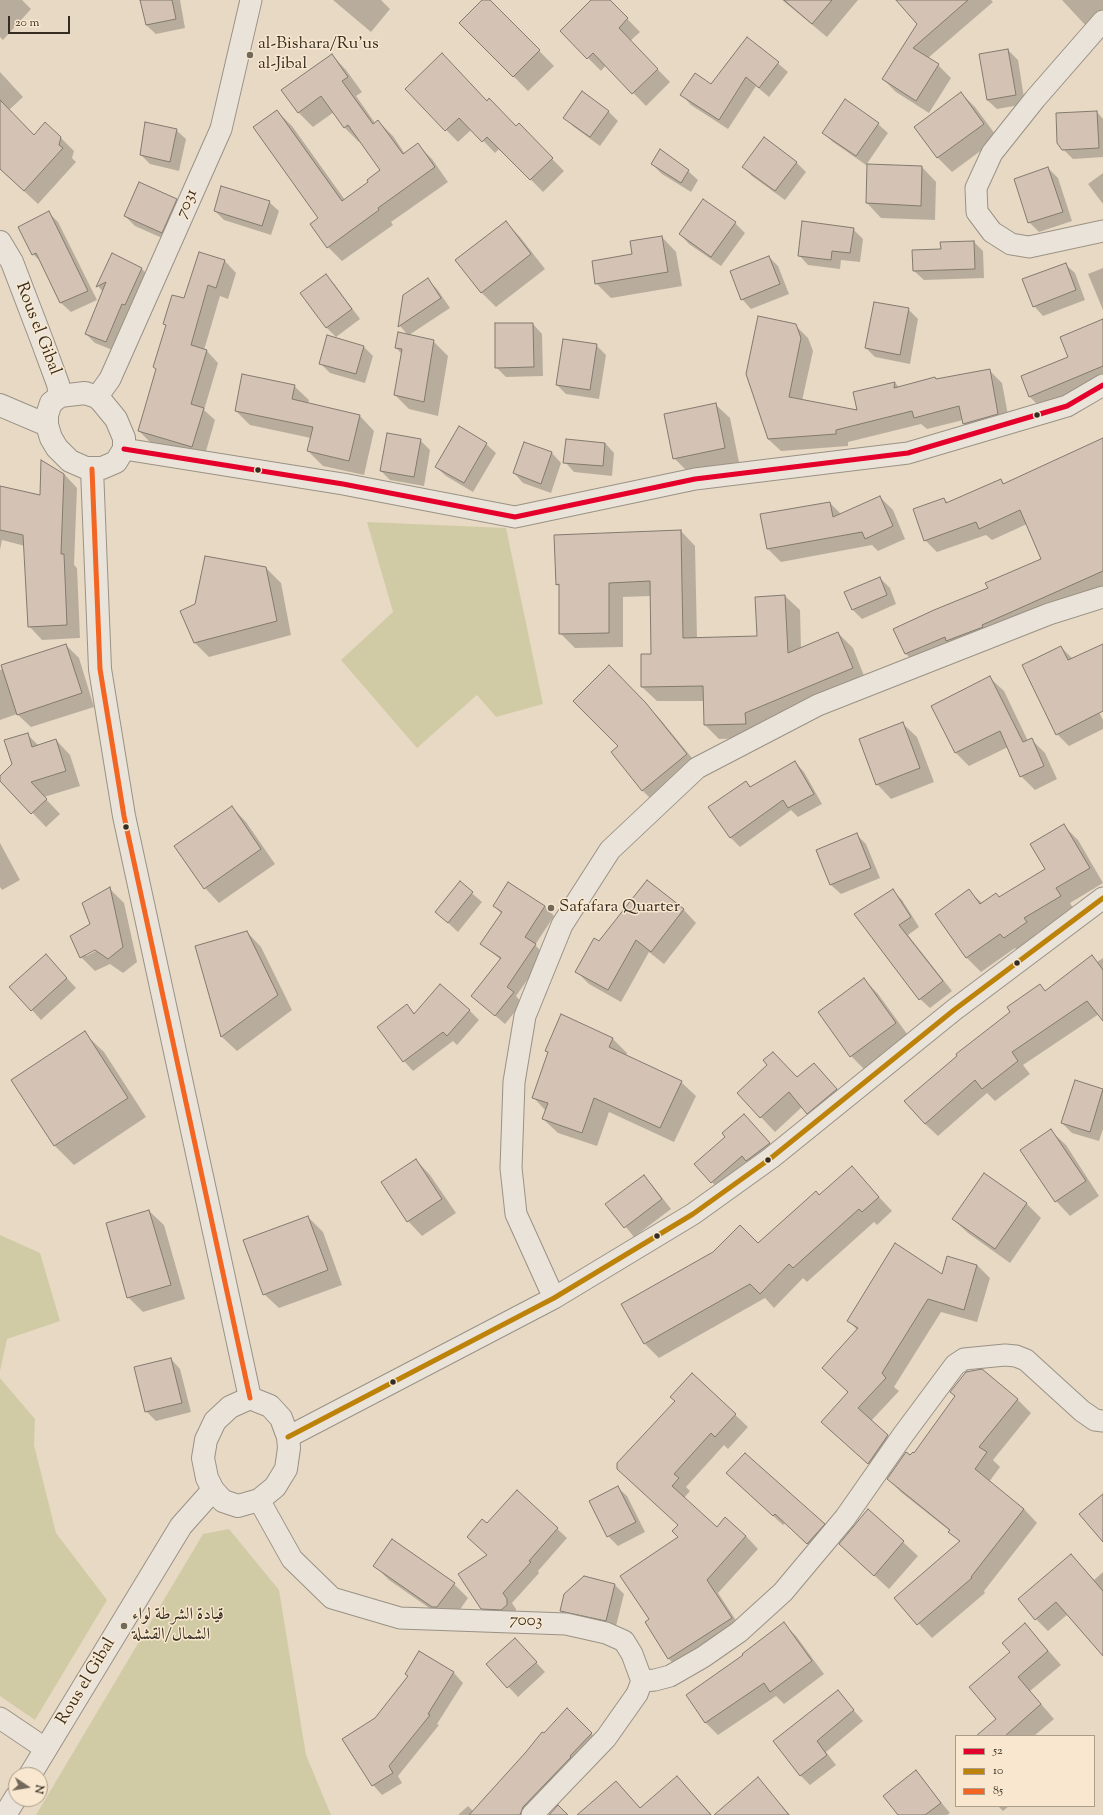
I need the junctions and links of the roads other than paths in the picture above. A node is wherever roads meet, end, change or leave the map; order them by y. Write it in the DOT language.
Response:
graph roads {
  1 [pos="251,0"];
  2 [pos="1103,21"];
  3 [pos="1103,231"];
  4 [pos="0,242"];
  5 [pos="1103,385"];
  6 [pos="60,396"];
  7 [pos="97,397"];
  8 [pos="0,405"];
  9 [pos="47,425"];
  10 [pos="124,449"];
  11 [pos="92,469"];
  12 [pos="1103,596"];
  13 [pos="1103,898"];
  14 [pos="554,1298"];
  15 [pos="250,1398"];
  16 [pos="1103,1421"];
  17 [pos="288,1437"];
  18 [pos="213,1490"];
  19 [pos="259,1500"];
  20 [pos="642,1681"];
  21 [pos="0,1718"];
  22 [pos="46,1749"];
  23 [pos="35,1767"];
  24 [pos="532,1815"];
  1 -- 7 [label="street, 7031"];
  2 -- 3 [label="street"];
  4 -- 6 [label="street, Rous el Gibal"];
  5 -- 10 [label="street"];
  6 -- 7 [label="street"];
  6 -- 9 [label="street"];
  7 -- 10 [label="street"];
  8 -- 9 [label="street"];
  9 -- 11 [label="street"];
  10 -- 11 [label="street"];
  11 -- 15 [label="street"];
  12 -- 14 [label="street"];
  13 -- 14 [label="street"];
  14 -- 17 [label="street"];
  15 -- 17 [label="street"];
  15 -- 18 [label="street"];
  16 -- 20 [label="street"];
  17 -- 19 [label="street"];
  18 -- 19 [label="street"];
  18 -- 22 [label="street, Rous el Gibal"];
  19 -- 20 [label="street, 7003"];
  20 -- 24 [label="street"];
  21 -- 22 [label="street"];
  22 -- 23 [label="street, Rous el Gibal"];
}
